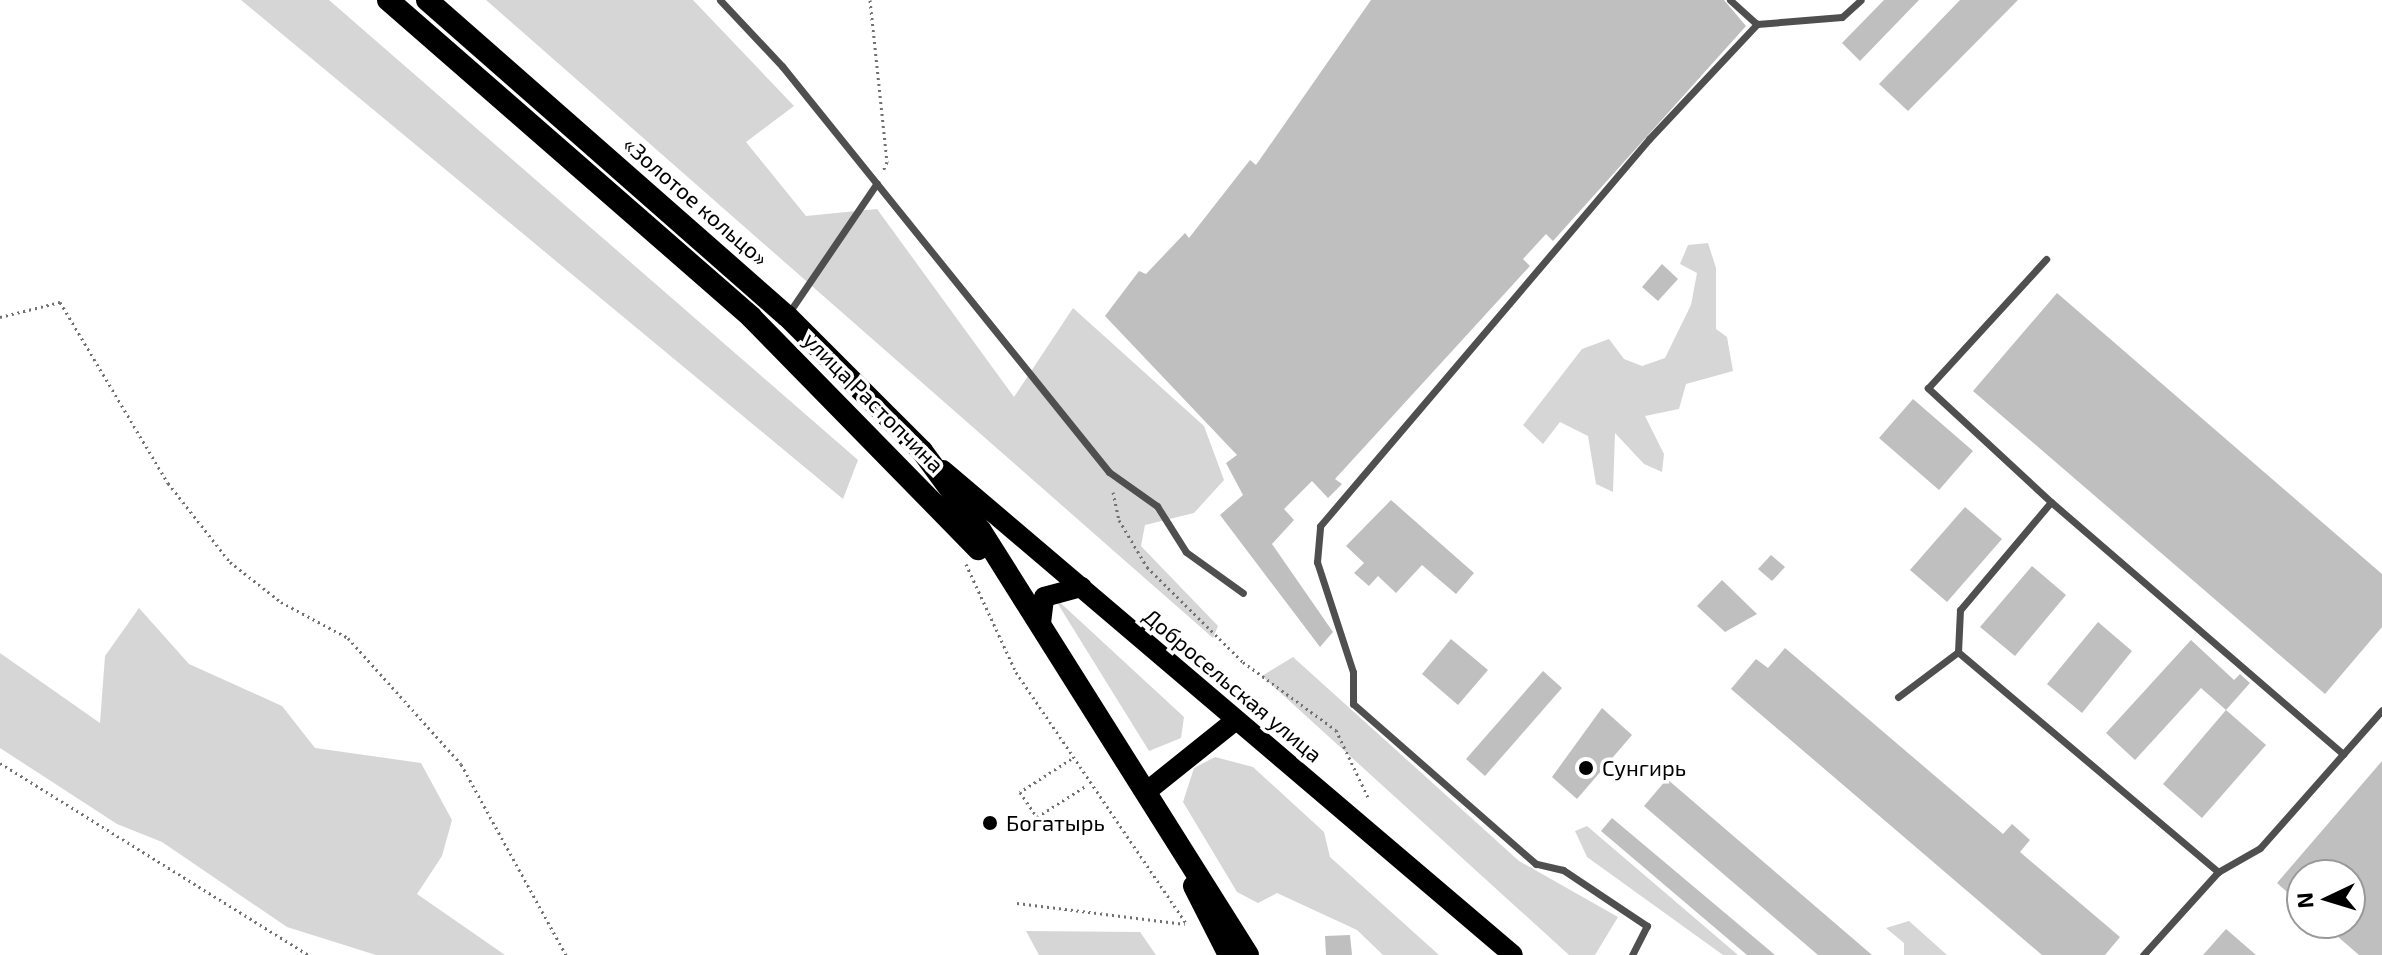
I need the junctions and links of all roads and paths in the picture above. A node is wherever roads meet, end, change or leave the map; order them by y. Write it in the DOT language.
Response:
graph roads {
  1 [pos="388,0"];
  2 [pos="427,0"];
  3 [pos="720,0"];
  4 [pos="870,0"];
  5 [pos="1730,0"];
  6 [pos="1861,0"];
  7 [pos="1757,24"];
  8 [pos="877,183"];
  9 [pos="2046,259"];
  10 [pos="787,316"];
  11 [pos="0,317"];
  12 [pos="922,451"];
  13 [pos="1109,472"];
  14 [pos="2051,502"];
  15 [pos="961,553"];
  16 [pos="1082,587"];
  17 [pos="1243,593"];
  18 [pos="1041,623"];
  19 [pos="1958,652"];
  20 [pos="1898,697"];
  21 [pos="2382,710"];
  22 [pos="1236,720"];
  23 [pos="2343,754"];
  24 [pos="1071,759"];
  25 [pos="0,763"];
  26 [pos="1087,785"];
  27 [pos="1146,792"];
  28 [pos="1368,797"];
  29 [pos="2218,872"];
  30 [pos="1017,903"];
  31 [pos="1187,925"];
  32 [pos="1216,929"];
  33 [pos="309,955"];
  34 [pos="566,955"];
  35 [pos="1229,955"];
  36 [pos="1248,955"];
  37 [pos="1513,955"];
  38 [pos="1632,955"];
  39 [pos="2143,955"];
  1 -- 18 [label="highway, улица Растопчина"];
  2 -- 10 [label="highway, «Золотое кольцо»"];
  3 -- 8 [label="lane"];
  4 -- 8 [label="path"];
  5 -- 7 [label="lane"];
  6 -- 7 [label="lane"];
  7 -- 38 [label="lane"];
  8 -- 10 [label="lane"];
  8 -- 13 [label="lane"];
  9 -- 14 [label="lane"];
  10 -- 12 [label="highway, «Золотое кольцо»"];
  11 -- 34 [label="path"];
  12 -- 16 [label="main road, Добросельская улица"];
  12 -- 18 [label="highway, улица Растопчина"];
  13 -- 17 [label="lane"];
  13 -- 28 [label="path"];
  14 -- 19 [label="lane"];
  14 -- 23 [label="lane"];
  15 -- 24 [label="path"];
  16 -- 18 [label="main road"];
  16 -- 22 [label="main road, Добросельская улица"];
  18 -- 27 [label="highway, улица Растопчина"];
  19 -- 20 [label="lane"];
  19 -- 29 [label="lane"];
  21 -- 23 [label="lane"];
  22 -- 27 [label="main road"];
  22 -- 37 [label="main road, Добросельская улица"];
  23 -- 29 [label="lane"];
  24 -- 26 [label="path"];
  24 -- 26 [label="path"];
  25 -- 33 [label="path"];
  26 -- 31 [label="path"];
  27 -- 32 [label="highway, улица Растопчина"];
  27 -- 36 [label="highway, улица Растопчина"];
  29 -- 39 [label="lane"];
  30 -- 31 [label="path"];
  31 -- 32 [label="path"];
  32 -- 35 [label="highway, улица Растопчина"];
}
